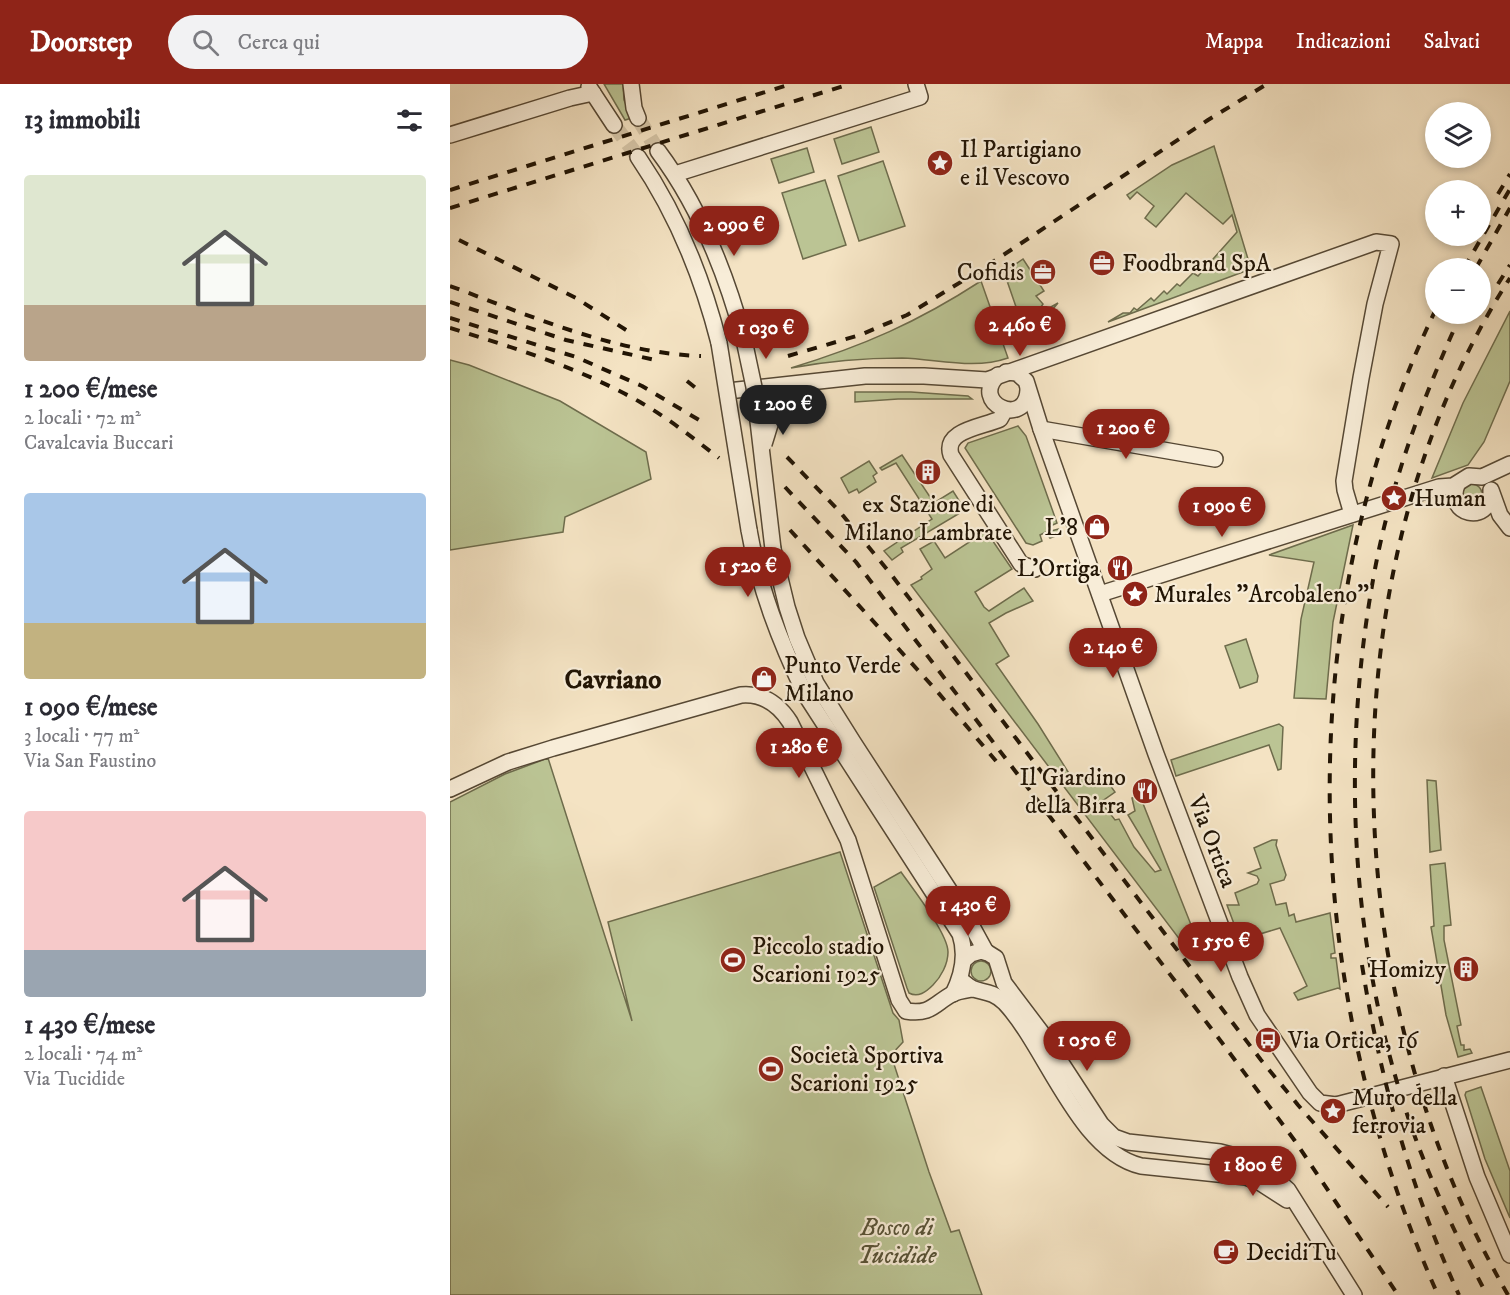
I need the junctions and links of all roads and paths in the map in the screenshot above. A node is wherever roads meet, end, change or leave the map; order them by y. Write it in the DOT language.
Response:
graph roads {
  1 [pos="631,84"];
  2 [pos="590,89"];
  3 [pos="918,90"];
  4 [pos="638,118"];
  5 [pos="614,125"];
  6 [pos="455,133"];
  7 [pos="658,151"];
  8 [pos="638,157"];
  9 [pos="675,174"];
  10 [pos="1002,374"];
  11 [pos="1025,377"];
  12 [pos="975,380"];
  13 [pos="796,383"];
  14 [pos="754,387"];
  15 [pos="728,392"];
  16 [pos="990,394"];
  17 [pos="1011,410"];
  18 [pos="1041,429"];
  19 [pos="762,459"];
  20 [pos="1215,459"];
  21 [pos="1510,464"];
  22 [pos="1480,477"];
  23 [pos="1457,485"];
  24 [pos="1491,493"];
  25 [pos="1482,510"];
  26 [pos="1352,514"];
  27 [pos="1500,515"];
  28 [pos="1510,528"];
  29 [pos="1035,569"];
  30 [pos="1100,594"];
  31 [pos="450,789"];
  32 [pos="901,829"];
  33 [pos="986,952"];
  34 [pos="963,967"];
  35 [pos="1000,974"];
  36 [pos="979,990"];
  37 [pos="952,994"];
  38 [pos="1510,1060"];
  39 [pos="1444,1076"];
  40 [pos="1197,1149"];
  41 [pos="1183,1170"];
  42 [pos="1208,1173"];
  43 [pos="1302,1212"];
  44 [pos="1510,1255"];
  45 [pos="1354,1295"];
  1 -- 4 [label="street"];
  2 -- 5 [label="street"];
  2 -- 6 [label="street"];
  3 -- 9 [label="street"];
  7 -- 9 [label="street"];
  8 -- 15 [label="street, bridge"];
  9 -- 14 [label="street, bridge"];
  10 -- 11 [label="street"];
  10 -- 12 [label="street"];
  10 -- 16 [label="street"];
  11 -- 17 [label="street"];
  11 -- 18 [label="street, Via Ortica"];
  11 -- 26 [label="street"];
  12 -- 13 [label="street"];
  12 -- 16 [label="street"];
  13 -- 14 [label="street"];
  13 -- 19 [label="street, bridge"];
  14 -- 15 [label="street"];
  14 -- 19 [label="street, bridge"];
  15 -- 32 [label="street, bridge"];
  16 -- 17 [label="street"];
  17 -- 18 [label="street"];
  17 -- 29 [label="street"];
  18 -- 20 [label="street"];
  18 -- 30 [label="street, Via Ortica"];
  19 -- 32 [label="street, bridge"];
  21 -- 22 [label="street"];
  22 -- 23 [label="street"];
  22 -- 24 [label="street"];
  23 -- 25 [label="street"];
  23 -- 26 [label="street"];
  24 -- 25 [label="street"];
  24 -- 27 [label="street"];
  25 -- 27 [label="street"];
  26 -- 30 [label="street"];
  27 -- 28 [label="street"];
  30 -- 39 [label="street, Via Ortica"];
  31 -- 37 [label="street"];
  32 -- 33 [label="street"];
  32 -- 34 [label="street"];
  33 -- 34 [label="street"];
  33 -- 35 [label="street"];
  34 -- 36 [label="street"];
  34 -- 37 [label="street"];
  35 -- 36 [label="street"];
  35 -- 40 [label="street"];
  36 -- 37 [label="street"];
  36 -- 41 [label="street"];
  38 -- 39 [label="street, Via Ortica"];
  39 -- 44 [label="street"];
  40 -- 41 [label="street"];
  40 -- 42 [label="street"];
  40 -- 43 [label="street"];
  41 -- 42 [label="street"];
  42 -- 43 [label="street"];
  43 -- 45 [label="street"];
}
